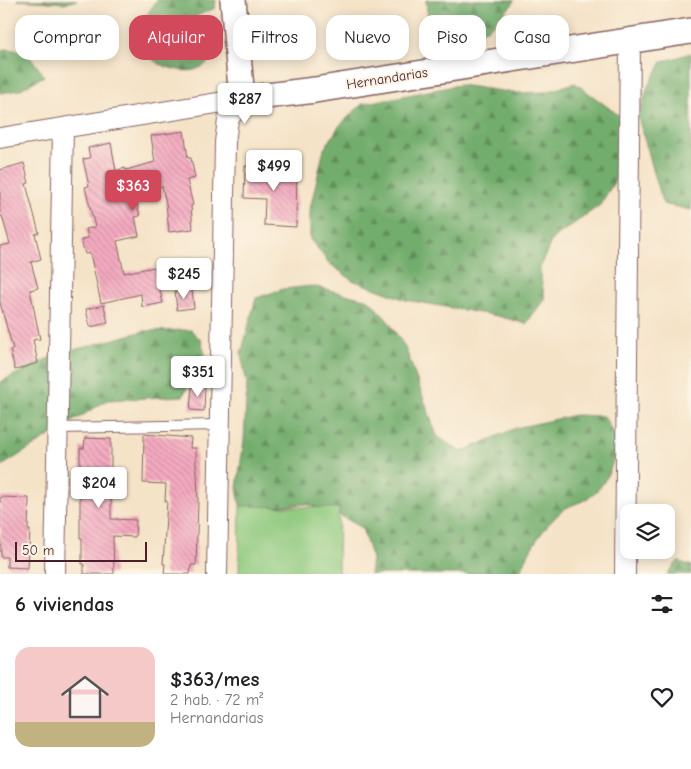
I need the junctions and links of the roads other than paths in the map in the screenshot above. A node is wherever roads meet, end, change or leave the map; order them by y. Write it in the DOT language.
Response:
graph roads {
  1 [pos="233,0"];
  2 [pos="691,31"];
  3 [pos="630,41"];
  4 [pos="242,100"];
  5 [pos="63,128"];
  6 [pos="0,138"];
  7 [pos="220,424"];
  8 [pos="57,428"];
  9 [pos="55,574"];
  10 [pos="217,574"];
  11 [pos="625,574"];
  1 -- 4 [label="street"];
  2 -- 3 [label="street, Hernandarias"];
  3 -- 4 [label="street, Hernandarias"];
  3 -- 11 [label="street"];
  4 -- 5 [label="street"];
  4 -- 7 [label="street"];
  5 -- 6 [label="street"];
  5 -- 8 [label="street"];
  7 -- 8 [label="lane"];
  7 -- 10 [label="street"];
  8 -- 9 [label="street"];
}
